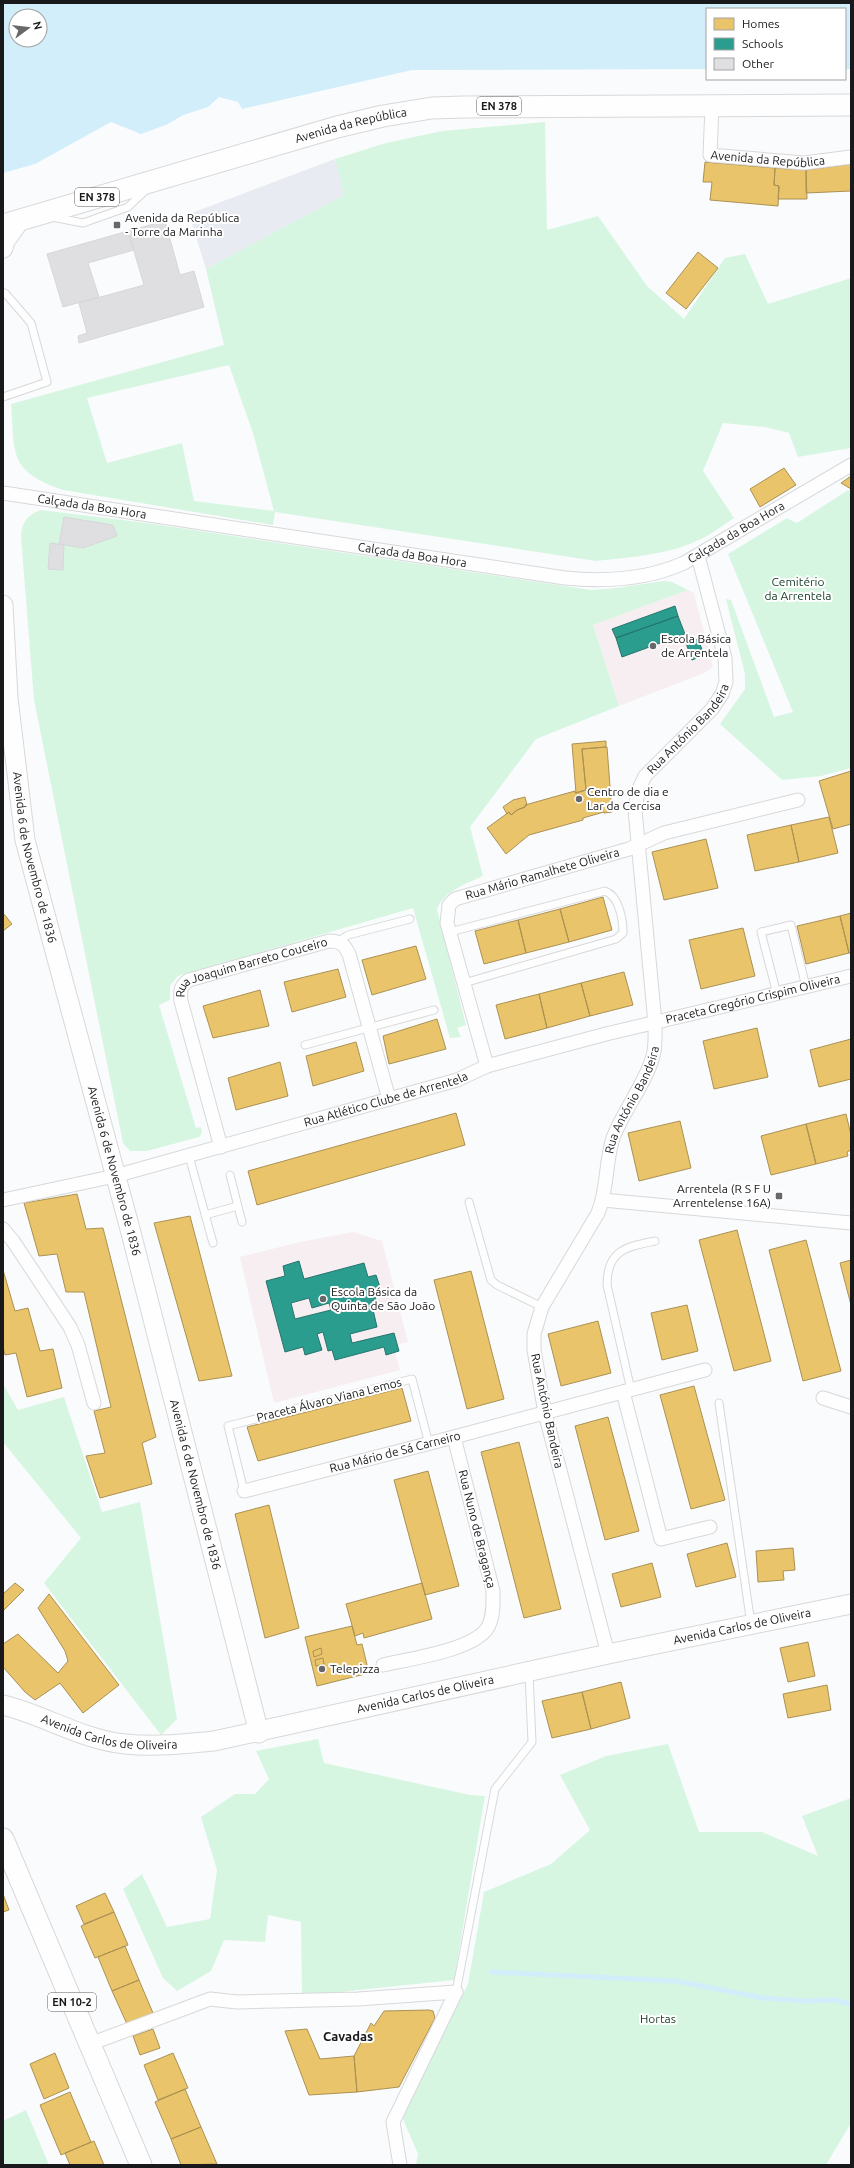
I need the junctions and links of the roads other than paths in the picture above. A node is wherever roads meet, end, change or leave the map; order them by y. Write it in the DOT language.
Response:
graph roads {
  1 [pos="851,105"];
  2 [pos="712,106"];
  3 [pos="851,156"];
  4 [pos="20,220"];
  5 [pos="3,248"];
  6 [pos="3,293"];
  7 [pos="3,397"];
  8 [pos="851,465"];
  9 [pos="3,493"];
  10 [pos="698,556"];
  11 [pos="3,605"];
  12 [pos="798,800"];
  13 [pos="638,846"];
  14 [pos="410,919"];
  15 [pos="450,932"];
  16 [pos="339,941"];
  17 [pos="851,976"];
  18 [pos="464,983"];
  19 [pos="806,987"];
  20 [pos="777,994"];
  21 [pos="434,1010"];
  22 [pos="655,1023"];
  23 [pos="370,1028"];
  24 [pos="304,1045"];
  25 [pos="488,1066"];
  26 [pos="389,1099"];
  27 [pos="221,1147"];
  28 [pos="189,1156"];
  29 [pos="115,1176"];
  30 [pos="230,1176"];
  31 [pos="3,1200"];
  32 [pos="604,1200"];
  33 [pos="469,1202"];
  34 [pos="238,1206"];
  35 [pos="206,1215"];
  36 [pos="242,1222"];
  37 [pos="851,1223"];
  38 [pos="3,1229"];
  39 [pos="655,1241"];
  40 [pos="213,1243"];
  41 [pos="542,1307"];
  42 [pos="705,1370"];
  43 [pos="627,1391"];
  44 [pos="824,1398"];
  45 [pos="94,1403"];
  46 [pos="719,1403"];
  47 [pos="851,1407"];
  48 [pos="545,1413"];
  49 [pos="454,1437"];
  50 [pos="429,1444"];
  51 [pos="244,1491"];
  52 [pos="710,1527"];
  53 [pos="851,1604"];
  54 [pos="751,1624"];
  55 [pos="608,1654"];
  56 [pos="383,1665"];
  57 [pos="529,1673"];
  58 [pos="3,1705"];
  59 [pos="259,1733"];
  60 [pos="3,1839"];
  61 [pos="456,1992"];
  62 [pos="90,2044"];
  63 [pos="141,2165"];
  64 [pos="400,2165"];
  1 -- 2 [label="main road, Avenida da República / EN 378"];
  2 -- 3 [label="street, Avenida da República"];
  2 -- 4 [label="main road, Avenida da República / EN 378"];
  4 -- 5 [label="street"];
  6 -- 7 [label="lane"];
  8 -- 10 [label="street, Calçada da Boa Hora"];
  9 -- 10 [label="street, Calçada da Boa Hora"];
  10 -- 13 [label="street, Rua António Bandeira"];
  11 -- 29 [label="street, Avenida 6 de Novembro de 1836"];
  12 -- 13 [label="street, Rua Mário Ramalhete Oliveira"];
  13 -- 15 [label="street, Rua Mário Ramalhete Oliveira"];
  13 -- 22 [label="street, Rua António Bandeira"];
  14 -- 16 [label="lane, Rua Joaquim Barreto Couceiro"];
  15 -- 18 [label="street, Rua Mário Ramalhete Oliveira"];
  15 -- 18 [label="lane"];
  16 -- 23 [label="street, Rua Joaquim Barreto Couceiro"];
  16 -- 27 [label="street, Rua Joaquim Barreto Couceiro"];
  17 -- 19 [label="street, Praceta Gregório Crispim Oliveira"];
  18 -- 25 [label="street, Rua Mário Ramalhete Oliveira"];
  19 -- 20 [label="street, Praceta Gregório Crispim Oliveira"];
  19 -- 20 [label="lane"];
  20 -- 22 [label="street, Praceta Gregório Crispim Oliveira"];
  21 -- 23 [label="lane"];
  22 -- 25 [label="street, Rua Atlético Clube de Arrentela"];
  22 -- 32 [label="street, Rua António Bandeira"];
  23 -- 24 [label="lane"];
  23 -- 26 [label="street, Rua Joaquim Barreto Couceiro"];
  25 -- 26 [label="street, Rua Atlético Clube de Arrentela"];
  26 -- 27 [label="street, Rua Atlético Clube de Arrentela"];
  27 -- 28 [label="street, Rua Atlético Clube de Arrentela"];
  28 -- 29 [label="street, Rua Atlético Clube de Arrentela"];
  28 -- 35 [label="lane"];
  29 -- 31 [label="street, Rua Atlético Clube de Arrentela"];
  29 -- 59 [label="street, Avenida 6 de Novembro de 1836"];
  30 -- 34 [label="lane"];
  32 -- 37 [label="street"];
  32 -- 41 [label="street, Rua António Bandeira"];
  33 -- 41 [label="lane"];
  34 -- 35 [label="lane"];
  34 -- 36 [label="lane"];
  35 -- 40 [label="lane"];
  38 -- 45 [label="street"];
  39 -- 43 [label="lane"];
  41 -- 48 [label="street, Rua António Bandeira"];
  42 -- 43 [label="street, Rua Mário de Sá Carneiro"];
  43 -- 48 [label="street, Rua Mário de Sá Carneiro"];
  43 -- 52 [label="street"];
  44 -- 47 [label="street"];
  46 -- 54 [label="lane"];
  48 -- 49 [label="street, Rua Mário de Sá Carneiro"];
  48 -- 55 [label="street, Rua António Bandeira"];
  49 -- 50 [label="street, Rua Mário de Sá Carneiro"];
  49 -- 56 [label="street, Rua Nuno de Bragança"];
  50 -- 51 [label="street, Rua Mário de Sá Carneiro"];
  50 -- 51 [label="lane, Praceta Álvaro Viana Lemos"];
  53 -- 54 [label="street, Avenida Carlos de Oliveira"];
  54 -- 55 [label="street, Avenida Carlos de Oliveira"];
  55 -- 57 [label="street, Avenida Carlos de Oliveira"];
  57 -- 59 [label="street, Avenida Carlos de Oliveira"];
  57 -- 61 [label="lane"];
  58 -- 59 [label="street, Avenida Carlos de Oliveira"];
  60 -- 62 [label="main road, EN 10-2"];
  61 -- 62 [label="street"];
  61 -- 64 [label="street"];
  62 -- 63 [label="main road, EN 10-2"];
}
